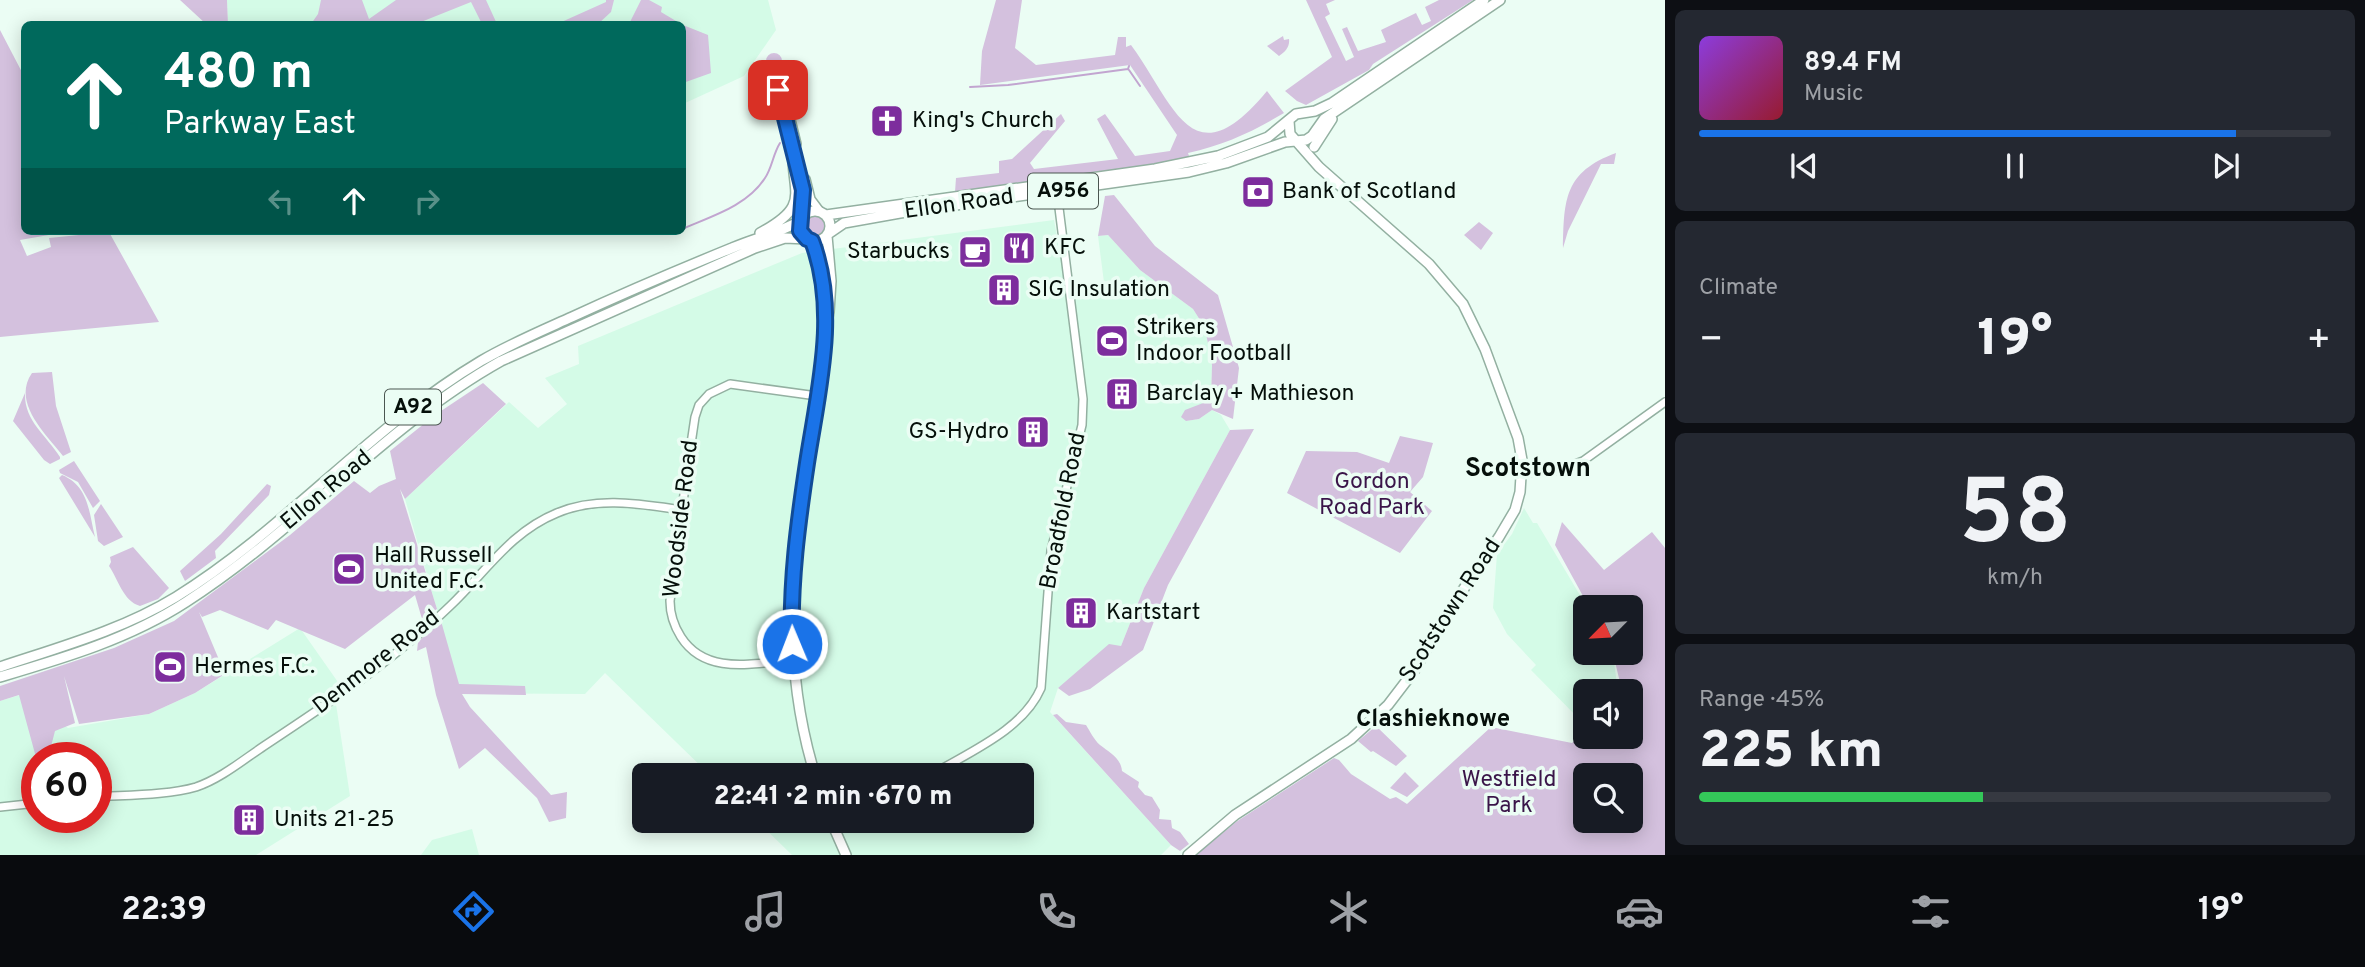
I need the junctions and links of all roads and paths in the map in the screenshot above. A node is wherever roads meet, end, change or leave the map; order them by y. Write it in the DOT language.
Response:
graph roads {
  1 [pos="1484,0"];
  2 [pos="1500,0"];
  3 [pos="784,70"];
  4 [pos="768,74"];
  5 [pos="1374,86"];
  6 [pos="1303,113"];
  7 [pos="1289,121"];
  8 [pos="1315,130"];
  9 [pos="1296,140"];
  10 [pos="793,145"];
  11 [pos="1314,147"];
  12 [pos="1314,162"];
  13 [pos="1057,192"];
  14 [pos="823,213"];
  15 [pos="801,219"];
  16 [pos="827,235"];
  17 [pos="809,240"];
  18 [pos="733,247"];
  19 [pos="826,327"];
  20 [pos="817,396"];
  21 [pos="1665,402"];
  22 [pos="1522,473"];
  23 [pos="682,510"];
  24 [pos="793,660"];
  25 [pos="0,667"];
  26 [pos="0,677"];
  27 [pos="812,763"];
  28 [pos="951,763"];
  29 [pos="112,796"];
  30 [pos="21,805"];
  31 [pos="0,807"];
  32 [pos="838,833"];
  33 [pos="846,855"];
  34 [pos="1188,855"];
  1 -- 6 [label="main road, A956"];
  2 -- 5 [label="main road, A956"];
  3 -- 14 [label="street"];
  4 -- 10 [label="street"];
  5 -- 8 [label="main road, A956"];
  5 -- 11 [label="main road"];
  6 -- 7 [label="main road, A956"];
  6 -- 8 [label="main road"];
  7 -- 9 [label="main road"];
  7 -- 14 [label="main road, Ellon Road / A956"];
  8 -- 9 [label="main road, A956"];
  8 -- 11 [label="main road"];
  9 -- 12 [label="main road, Scotstown Road"];
  9 -- 13 [label="main road, Ellon Road / A956"];
  10 -- 15 [label="street"];
  10 -- 18 [label="main road"];
  11 -- 12 [label="main road"];
  12 -- 22 [label="main road, Scotstown Road"];
  13 -- 16 [label="main road, Ellon Road / A956"];
  13 -- 28 [label="street, Broadfold Road"];
  14 -- 15 [label="main road, A92"];
  14 -- 16 [label="main road"];
  15 -- 17 [label="main road"];
  15 -- 18 [label="main road, Ellon Road / A92"];
  16 -- 17 [label="main road, A92"];
  16 -- 19 [label="main road"];
  17 -- 19 [label="main road"];
  17 -- 26 [label="main road, Ellon Road / A92"];
  18 -- 25 [label="main road, Ellon Road / A92"];
  19 -- 20 [label="main road"];
  20 -- 23 [label="street, Woodside Road"];
  20 -- 24 [label="main road"];
  21 -- 22 [label="street"];
  22 -- 34 [label="main road, Scotstown Road"];
  23 -- 24 [label="street, Woodside Road"];
  23 -- 29 [label="street, Denmore Road"];
  24 -- 27 [label="main road"];
  30 -- 31 [label="street"];
  32 -- 33 [label="main road"];
}
